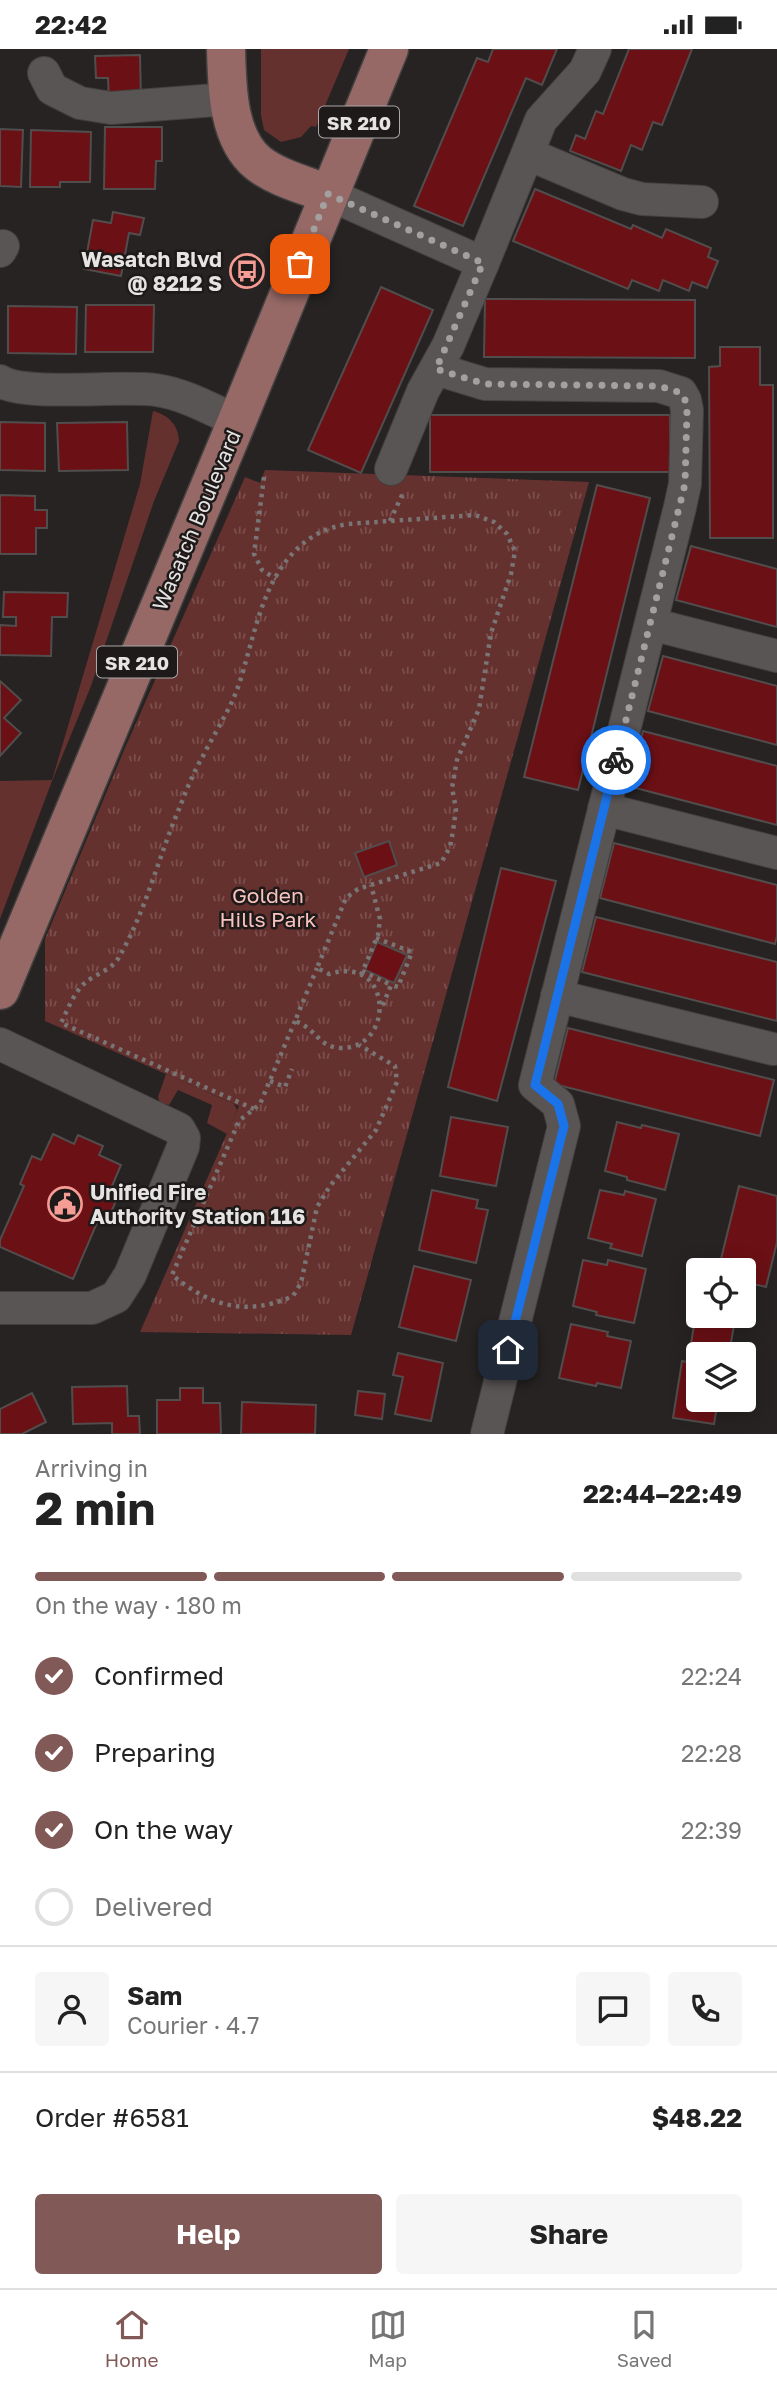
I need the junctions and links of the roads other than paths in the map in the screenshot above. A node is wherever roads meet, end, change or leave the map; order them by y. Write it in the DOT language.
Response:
graph roads {
  1 [pos="226,49"];
  2 [pos="389,49"];
  3 [pos="595,49"];
  4 [pos="44,73"];
  5 [pos="229,99"];
  6 [pos="528,153"];
  7 [pos="328,194"];
  8 [pos="702,202"];
  9 [pos="483,263"];
  10 [pos="436,369"];
  11 [pos="0,381"];
  12 [pos="237,421"];
  13 [pos="400,475"];
  14 [pos="651,624"];
  15 [pos="777,656"];
  16 [pos="604,809"];
  17 [pos="777,853"];
  18 [pos="0,990"];
  19 [pos="557,996"];
  20 [pos="0,1044"];
  21 [pos="773,1049"];
  22 [pos="0,1308"];
  23 [pos="487,1434"];
  1 -- 5 [label="main road"];
  2 -- 7 [label="main road, Wasatch Boulevard / SR 210"];
  3 -- 6 [label="street"];
  4 -- 5 [label="street"];
  5 -- 7 [label="main road"];
  6 -- 8 [label="street"];
  6 -- 9 [label="street"];
  7 -- 9 [label="street"];
  7 -- 12 [label="main road, Wasatch Boulevard / SR 210"];
  9 -- 10 [label="street"];
  10 -- 13 [label="street"];
  10 -- 14 [label="street"];
  11 -- 12 [label="street"];
  12 -- 18 [label="main road, Wasatch Boulevard / SR 210"];
  14 -- 15 [label="street"];
  14 -- 16 [label="street"];
  16 -- 17 [label="street"];
  16 -- 19 [label="street"];
  19 -- 21 [label="street"];
  19 -- 23 [label="street"];
  20 -- 22 [label="street"];
}
